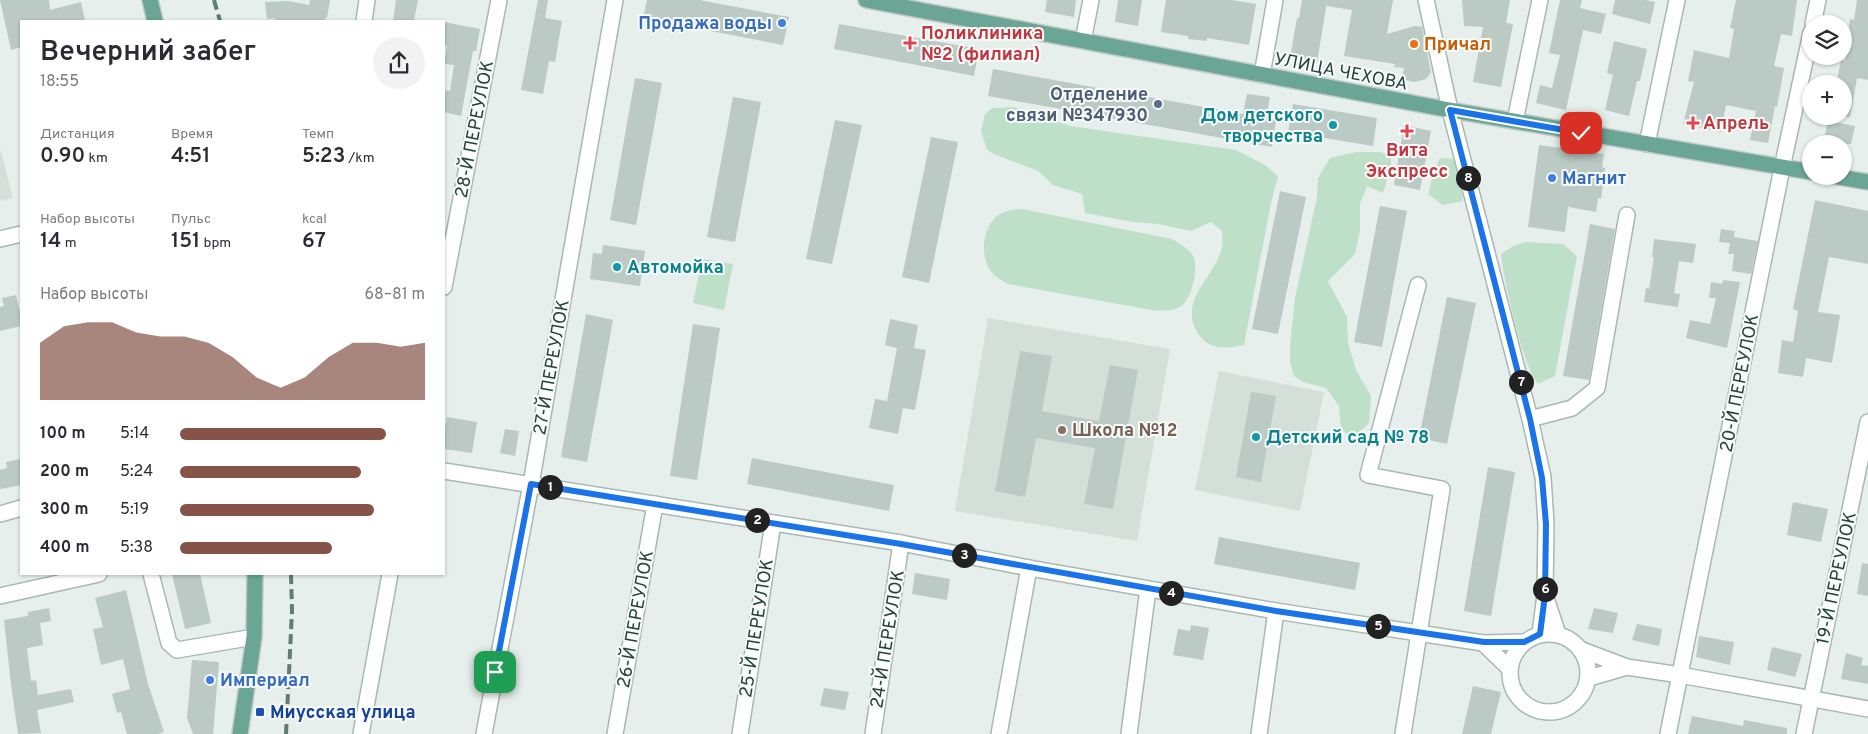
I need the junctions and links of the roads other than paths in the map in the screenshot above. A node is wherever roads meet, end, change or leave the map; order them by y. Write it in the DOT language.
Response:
graph roads {
  1 [pos="150,0"];
  2 [pos="367,0"];
  3 [pos="499,0"];
  4 [pos="614,0"];
  5 [pos="866,0"];
  6 [pos="1091,0"];
  7 [pos="1275,0"];
  8 [pos="1426,0"];
  9 [pos="1540,0"];
  10 [pos="1677,0"];
  11 [pos="1818,0"];
  12 [pos="914,5"];
  13 [pos="1815,15"];
  14 [pos="155,20"];
  15 [pos="364,20"];
  16 [pos="1083,41"];
  17 [pos="1804,65"];
  18 [pos="1262,75"];
  19 [pos="1450,110"];
  20 [pos="1515,121"];
  21 [pos="1647,144"];
  22 [pos="1782,168"];
  23 [pos="1802,171"];
  24 [pos="1852,179"];
  25 [pos="1868,182"];
  26 [pos="1627,215"];
  27 [pos="20,234"];
  28 [pos="0,239"];
  29 [pos="445,282"];
  30 [pos="1418,285"];
  31 [pos="1530,419"];
  32 [pos="1868,422"];
  33 [pos="445,471"];
  34 [pos="531,484"];
  35 [pos="655,504"];
  36 [pos="20,508"];
  37 [pos="0,514"];
  38 [pos="773,523"];
  39 [pos="901,544"];
  40 [pos="1029,568"];
  41 [pos="94,575"];
  42 [pos="151,575"];
  43 [pos="255,575"];
  44 [pos="390,575"];
  45 [pos="1148,589"];
  46 [pos="1545,595"];
  47 [pos="0,596"];
  48 [pos="1276,611"];
  49 [pos="1420,633"];
  50 [pos="1540,634"];
  51 [pos="1558,634"];
  52 [pos="254,638"];
  53 [pos="1484,642"];
  54 [pos="1524,642"];
  55 [pos="1582,650"];
  56 [pos="1627,668"];
  57 [pos="1510,669"];
  58 [pos="1680,674"];
  59 [pos="1589,678"];
  60 [pos="1811,698"];
  61 [pos="1868,709"];
  62 [pos="240,734"];
  63 [pos="361,734"];
  64 [pos="484,734"];
  65 [pos="616,734"];
  66 [pos="740,734"];
  67 [pos="873,734"];
  68 [pos="999,734"];
  69 [pos="1129,734"];
  70 [pos="1259,734"];
  71 [pos="1403,734"];
  72 [pos="1668,734"];
  73 [pos="1804,734"];
  1 -- 14 [label="main road"];
  2 -- 15 [label="street"];
  3 -- 29 [label="street, 28-Й ПЕРЕУЛОК"];
  4 -- 34 [label="street, 27-Й ПЕРЕУЛОК"];
  5 -- 12 [label="main road, УЛИЦА ЧЕХОВА"];
  6 -- 16 [label="street"];
  7 -- 18 [label="street"];
  8 -- 19 [label="street"];
  9 -- 20 [label="street"];
  10 -- 21 [label="street"];
  11 -- 13 [label="street"];
  12 -- 16 [label="main road, УЛИЦА ЧЕХОВА"];
  16 -- 18 [label="main road, УЛИЦА ЧЕХОВА"];
  17 -- 22 [label="street, 20-Й ПЕРЕУЛОК"];
  18 -- 19 [label="main road, УЛИЦА ЧЕХОВА"];
  19 -- 20 [label="main road, УЛИЦА ЧЕХОВА"];
  19 -- 31 [label="street"];
  20 -- 21 [label="main road, УЛИЦА ЧЕХОВА"];
  21 -- 22 [label="main road, УЛИЦА ЧЕХОВА"];
  22 -- 23 [label="main road, УЛИЦА ЧЕХОВА"];
  22 -- 58 [label="street, 20-Й ПЕРЕУЛОК"];
  24 -- 25 [label="main road"];
  26 -- 31 [label="street"];
  27 -- 28 [label="street"];
  30 -- 49 [label="street"];
  31 -- 46 [label="street"];
  32 -- 60 [label="street, 19-Й ПЕРЕУЛОК"];
  33 -- 34 [label="street"];
  34 -- 35 [label="street"];
  34 -- 64 [label="street, 27-Й ПЕРЕУЛОК"];
  35 -- 38 [label="street"];
  35 -- 65 [label="street, 26-Й ПЕРЕУЛОК"];
  36 -- 37 [label="street"];
  38 -- 39 [label="street"];
  38 -- 66 [label="street, 25-Й ПЕРЕУЛОК"];
  39 -- 40 [label="street"];
  39 -- 67 [label="street, 24-Й ПЕРЕУЛОК"];
  40 -- 45 [label="street"];
  40 -- 68 [label="street"];
  41 -- 47 [label="street"];
  42 -- 52 [label="street"];
  43 -- 52 [label="main road"];
  44 -- 63 [label="street"];
  45 -- 48 [label="street"];
  45 -- 69 [label="street"];
  46 -- 50 [label="street"];
  46 -- 51 [label="street"];
  48 -- 49 [label="street"];
  48 -- 70 [label="street"];
  49 -- 53 [label="street"];
  49 -- 71 [label="street"];
  50 -- 51 [label="street"];
  50 -- 54 [label="street"];
  51 -- 55 [label="street"];
  52 -- 62 [label="main road"];
  53 -- 54 [label="street"];
  53 -- 57 [label="street"];
  54 -- 57 [label="street"];
  55 -- 56 [label="street"];
  55 -- 59 [label="street"];
  56 -- 58 [label="street"];
  56 -- 59 [label="street"];
  57 -- 59 [label="street"];
  58 -- 60 [label="street"];
  58 -- 72 [label="street, 20-Й ПЕРЕУЛОК"];
  60 -- 61 [label="street"];
  60 -- 73 [label="street, 19-Й ПЕРЕУЛОК"];
}
